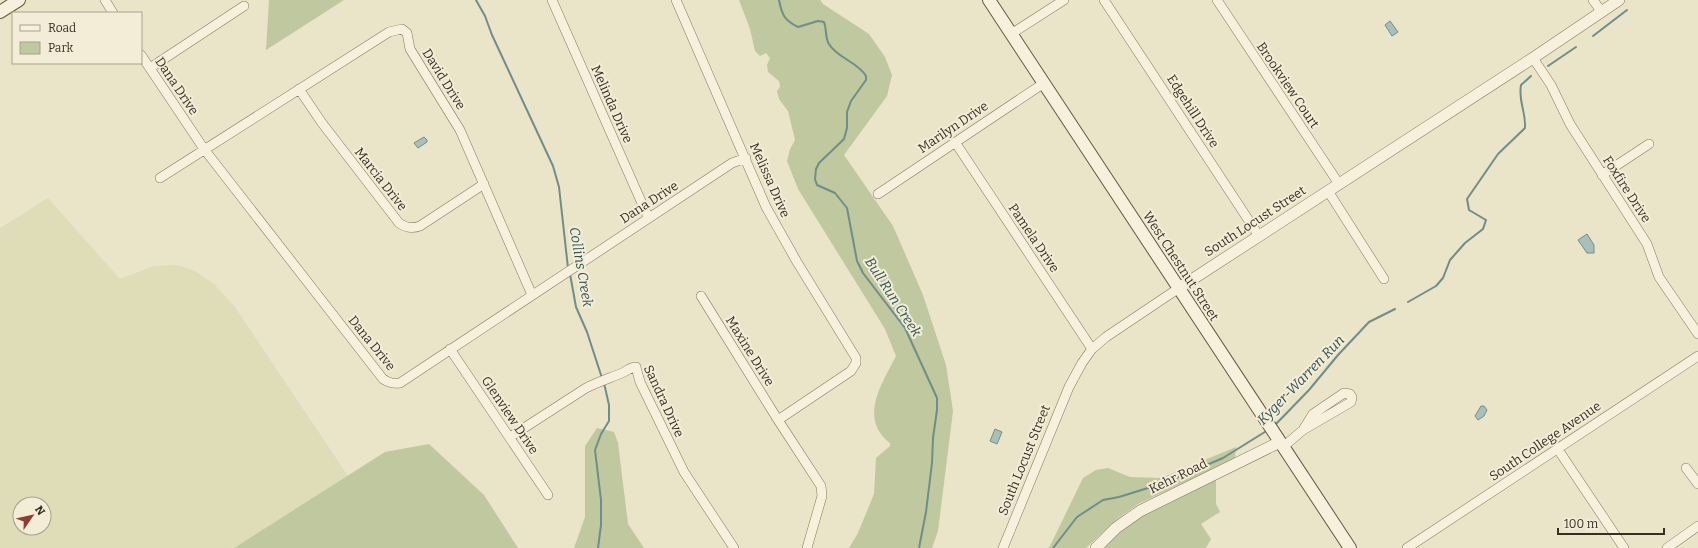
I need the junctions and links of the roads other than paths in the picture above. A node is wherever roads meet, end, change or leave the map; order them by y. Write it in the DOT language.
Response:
graph roads {
  1 [pos="19,0"];
  2 [pos="105,0"];
  3 [pos="552,0"];
  4 [pos="676,0"];
  5 [pos="989,0"];
  6 [pos="1064,0"];
  7 [pos="1104,0"];
  8 [pos="1217,0"];
  9 [pos="1593,0"];
  10 [pos="1619,0"];
  11 [pos="244,6"];
  12 [pos="1601,11"];
  13 [pos="0,12"];
  14 [pos="112,12"];
  15 [pos="1011,34"];
  16 [pos="142,56"];
  17 [pos="1533,58"];
  18 [pos="150,68"];
  19 [pos="1044,83"];
  20 [pos="300,89"];
  21 [pos="955,142"];
  22 [pos="1649,144"];
  23 [pos="204,149"];
  24 [pos="746,158"];
  25 [pos="1602,174"];
  26 [pos="160,178"];
  27 [pos="484,184"];
  28 [pos="1339,184"];
  29 [pos="1328,191"];
  30 [pos="878,194"];
  31 [pos="648,217"];
  32 [pos="1259,236"];
  33 [pos="1384,279"];
  34 [pos="1179,288"];
  35 [pos="532,295"];
  36 [pos="701,296"];
  37 [pos="1698,334"];
  38 [pos="450,349"];
  39 [pos="1092,349"];
  40 [pos="1698,356"];
  41 [pos="778,420"];
  42 [pos="1303,430"];
  43 [pos="1276,436"];
  44 [pos="510,438"];
  45 [pos="1557,448"];
  46 [pos="1686,468"];
  47 [pos="1698,484"];
  48 [pos="548,495"];
  49 [pos="1698,526"];
  50 [pos="734,548"];
  51 [pos="807,548"];
  52 [pos="1003,548"];
  53 [pos="1096,548"];
  54 [pos="1350,548"];
  55 [pos="1408,548"];
  56 [pos="1624,548"];
  57 [pos="1667,548"];
  1 -- 13 [label="main road"];
  2 -- 14 [label="street"];
  3 -- 31 [label="street, Melinda Drive"];
  4 -- 24 [label="street, Melissa Drive"];
  5 -- 15 [label="main road, West Chestnut Street"];
  6 -- 15 [label="street"];
  7 -- 32 [label="street, Edgehill Drive"];
  8 -- 28 [label="street, Brookview Court"];
  9 -- 12 [label="street"];
  10 -- 12 [label="street, South Locust Street"];
  11 -- 18 [label="street"];
  12 -- 17 [label="street, South Locust Street"];
  15 -- 19 [label="main road, West Chestnut Street"];
  16 -- 18 [label="street, Dana Drive"];
  17 -- 25 [label="street, Foxfire Drive"];
  17 -- 28 [label="street, South Locust Street"];
  18 -- 23 [label="street, Dana Drive"];
  19 -- 21 [label="street, Marilyn Drive"];
  19 -- 34 [label="main road, West Chestnut Street"];
  20 -- 23 [label="street, David Drive"];
  20 -- 27 [label="street, Marcia Drive"];
  20 -- 27 [label="street, David Drive"];
  21 -- 30 [label="street, Marilyn Drive"];
  21 -- 39 [label="street, Pamela Drive"];
  22 -- 25 [label="street"];
  23 -- 26 [label="street, David Drive"];
  23 -- 38 [label="street, Dana Drive"];
  24 -- 31 [label="street, Dana Drive"];
  24 -- 41 [label="street, Melissa Drive"];
  25 -- 37 [label="street, Foxfire Drive"];
  27 -- 35 [label="street, David Drive"];
  28 -- 29 [label="street, South Locust Street"];
  29 -- 32 [label="street, South Locust Street"];
  29 -- 33 [label="street"];
  31 -- 35 [label="street, Dana Drive"];
  32 -- 34 [label="street, South Locust Street"];
  34 -- 39 [label="street, South Locust Street"];
  34 -- 43 [label="main road, West Chestnut Street"];
  35 -- 38 [label="street, Dana Drive"];
  36 -- 41 [label="street, Maxine Drive"];
  38 -- 44 [label="street, Glenview Drive"];
  39 -- 52 [label="street, South Locust Street"];
  40 -- 45 [label="street, South College Avenue"];
  41 -- 51 [label="street, Maxine Drive"];
  42 -- 42 [label="street"];
  42 -- 43 [label="street"];
  43 -- 53 [label="street, Kehr Road"];
  43 -- 54 [label="main road, West Chestnut Street"];
  44 -- 48 [label="street, Glenview Drive"];
  44 -- 50 [label="street, Sandra Drive"];
  45 -- 55 [label="street, South College Avenue"];
  45 -- 56 [label="street"];
  46 -- 47 [label="street"];
  49 -- 57 [label="street"];
}
